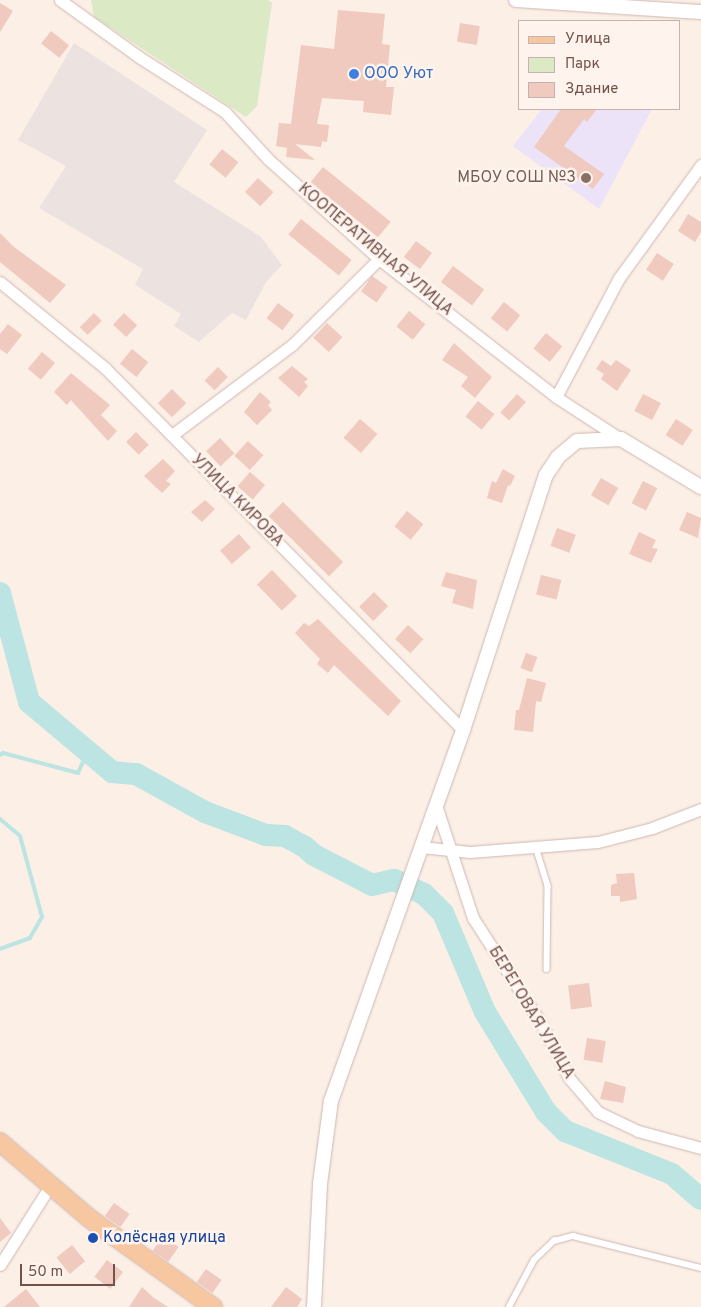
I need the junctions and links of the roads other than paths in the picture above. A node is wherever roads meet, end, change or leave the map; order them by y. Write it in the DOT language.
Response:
graph roads {
  1 [pos="60,0"];
  2 [pos="516,0"];
  3 [pos="701,12"];
  4 [pos="701,165"];
  5 [pos="380,259"];
  6 [pos="0,282"];
  7 [pos="556,397"];
  8 [pos="172,435"];
  9 [pos="620,439"];
  10 [pos="701,487"];
  11 [pos="463,730"];
  12 [pos="436,806"];
  13 [pos="701,809"];
  14 [pos="536,846"];
  15 [pos="452,850"];
  16 [pos="420,851"];
  17 [pos="547,969"];
  18 [pos="0,1142"];
  19 [pos="700,1144"];
  20 [pos="50,1186"];
  21 [pos="0,1265"];
  22 [pos="701,1268"];
  23 [pos="214,1307"];
  24 [pos="314,1307"];
  25 [pos="509,1307"];
  1 -- 5 [label="street, КООПЕРАТИВНАЯ УЛИЦА"];
  2 -- 3 [label="street"];
  4 -- 7 [label="street"];
  5 -- 7 [label="street, КООПЕРАТИВНАЯ УЛИЦА"];
  5 -- 8 [label="street"];
  6 -- 8 [label="street, УЛИЦА КИРОВА"];
  7 -- 9 [label="street, КООПЕРАТИВНАЯ УЛИЦА"];
  8 -- 11 [label="street, УЛИЦА КИРОВА"];
  9 -- 10 [label="street, КООПЕРАТИВНАЯ УЛИЦА"];
  9 -- 11 [label="street"];
  11 -- 12 [label="street"];
  12 -- 15 [label="street, БЕРЕГОВАЯ УЛИЦА"];
  12 -- 16 [label="street"];
  13 -- 14 [label="street"];
  14 -- 15 [label="street"];
  14 -- 17 [label="lane"];
  15 -- 16 [label="street"];
  15 -- 19 [label="street, БЕРЕГОВАЯ УЛИЦА"];
  16 -- 24 [label="street"];
  18 -- 20 [label="main road"];
  20 -- 21 [label="street"];
  20 -- 23 [label="main road"];
  22 -- 25 [label="lane"];
}
